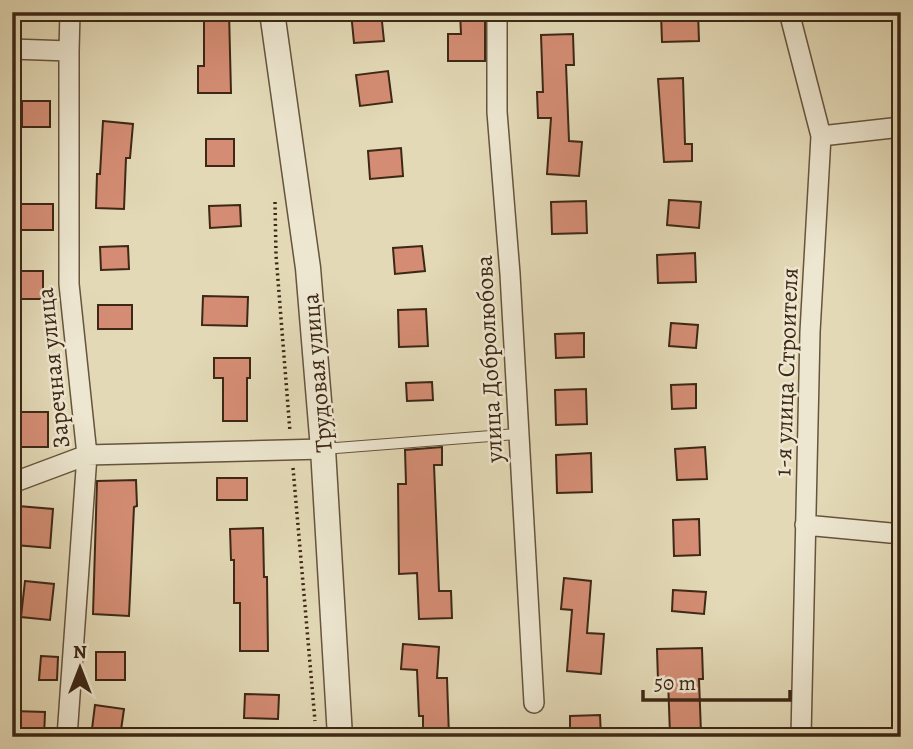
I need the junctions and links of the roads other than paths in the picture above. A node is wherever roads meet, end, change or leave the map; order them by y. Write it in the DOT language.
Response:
graph roads {
  1 [pos="70,12"];
  2 [pos="272,12"];
  3 [pos="497,12"];
  4 [pos="789,12"];
  5 [pos="12,50"];
  6 [pos="69,51"];
  7 [pos="901,127"];
  8 [pos="821,136"];
  9 [pos="517,434"];
  10 [pos="323,449"];
  11 [pos="87,455"];
  12 [pos="12,483"];
  13 [pos="805,525"];
  14 [pos="901,534"];
  15 [pos="534,703"];
  16 [pos="66,737"];
  17 [pos="340,737"];
  18 [pos="801,737"];
  1 -- 6 [label="street, Заречная улица"];
  2 -- 10 [label="street, Трудовая улица"];
  3 -- 9 [label="street, улица Добролюбова"];
  4 -- 8 [label="street, 1-я улица Строителя"];
  5 -- 6 [label="street"];
  6 -- 11 [label="street, Заречная улица"];
  7 -- 8 [label="street"];
  8 -- 13 [label="street, 1-я улица Строителя"];
  9 -- 10 [label="lane"];
  9 -- 15 [label="street, улица Добролюбова"];
  10 -- 11 [label="street"];
  10 -- 17 [label="street, Трудовая улица"];
  11 -- 12 [label="street"];
  11 -- 16 [label="street, Заречная улица"];
  13 -- 14 [label="street"];
  13 -- 18 [label="street, 1-я улица Строителя"];
}
